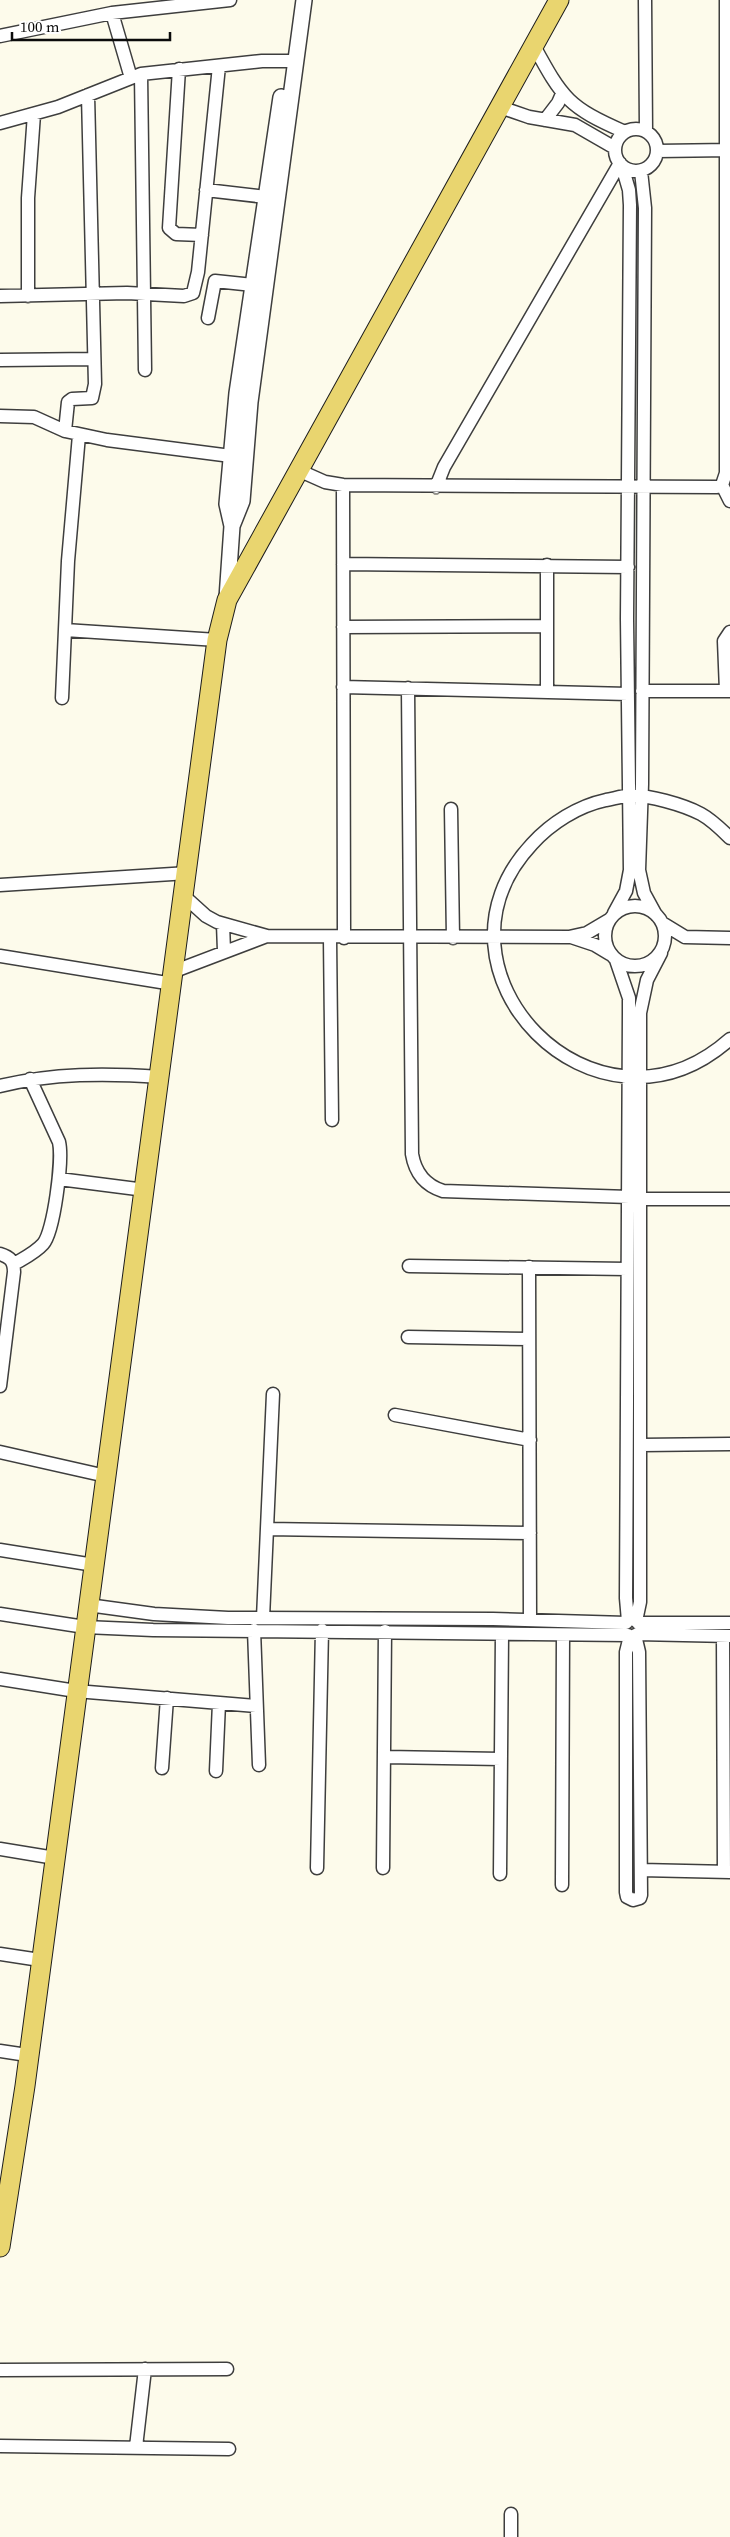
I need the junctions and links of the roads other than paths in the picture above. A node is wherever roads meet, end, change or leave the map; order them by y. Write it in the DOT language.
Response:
graph roads {
  1 [pos="230,0"];
  2 [pos="295,0"];
  3 [pos="304,0"];
  4 [pos="559,0"];
  5 [pos="646,0"];
  6 [pos="726,0"];
  7 [pos="112,13"];
  8 [pos="0,36"];
  9 [pos="534,46"];
  10 [pos="291,61"];
  11 [pos="219,66"];
  12 [pos="179,69"];
  13 [pos="136,76"];
  14 [pos="562,94"];
  15 [pos="88,95"];
  16 [pos="500,107"];
  17 [pos="34,114"];
  18 [pos="545,120"];
  19 [pos="0,123"];
  20 [pos="646,131"];
  21 [pos="625,132"];
  22 [pos="615,148"];
  23 [pos="728,150"];
  24 [pos="658,151"];
  25 [pos="621,164"];
  26 [pos="641,170"];
  27 [pos="206,190"];
  28 [pos="266,197"];
  29 [pos="728,214"];
  30 [pos="202,235"];
  31 [pos="728,278"];
  32 [pos="253,285"];
  33 [pos="145,294"];
  34 [pos="93,295"];
  35 [pos="0,296"];
  36 [pos="28,296"];
  37 [pos="208,318"];
  38 [pos="728,335"];
  39 [pos="94,359"];
  40 [pos="0,360"];
  41 [pos="145,370"];
  42 [pos="0,416"];
  43 [pos="728,424"];
  44 [pos="65,431"];
  45 [pos="79,435"];
  46 [pos="231,456"];
  47 [pos="298,470"];
  48 [pos="343,485"];
  49 [pos="722,485"];
  50 [pos="436,487"];
  51 [pos="628,488"];
  52 [pos="644,488"];
  53 [pos="730,501"];
  54 [pos="232,526"];
  55 [pos="343,564"];
  56 [pos="548,566"];
  57 [pos="628,568"];
  58 [pos="227,600"];
  59 [pos="547,626"];
  60 [pos="343,627"];
  61 [pos="65,630"];
  62 [pos="730,632"];
  63 [pos="218,640"];
  64 [pos="343,687"];
  65 [pos="408,688"];
  66 [pos="642,691"];
  67 [pos="728,691"];
  68 [pos="546,692"];
  69 [pos="628,694"];
  70 [pos="62,698"];
  71 [pos="635,796"];
  72 [pos="451,809"];
  73 [pos="730,838"];
  74 [pos="188,873"];
  75 [pos="0,885"];
  76 [pos="185,897"];
  77 [pos="612,917"];
  78 [pos="659,919"];
  79 [pos="223,924"];
  80 [pos="267,936"];
  81 [pos="569,936"];
  82 [pos="495,937"];
  83 [pos="330,938"];
  84 [pos="344,938"];
  85 [pos="411,938"];
  86 [pos="453,938"];
  87 [pos="692,938"];
  88 [pos="730,938"];
  89 [pos="663,948"];
  90 [pos="224,951"];
  91 [pos="0,956"];
  92 [pos="613,957"];
  93 [pos="174,978"];
  94 [pos="730,1039"];
  95 [pos="160,1077"];
  96 [pos="635,1077"];
  97 [pos="30,1079"];
  98 [pos="0,1086"];
  99 [pos="332,1120"];
  100 [pos="59,1179"];
  101 [pos="145,1190"];
  102 [pos="635,1198"];
  103 [pos="730,1199"];
  104 [pos="0,1254"];
  105 [pos="14,1264"];
  106 [pos="409,1266"];
  107 [pos="529,1268"];
  108 [pos="628,1269"];
  109 [pos="408,1337"];
  110 [pos="529,1339"];
  111 [pos="0,1386"];
  112 [pos="273,1394"];
  113 [pos="395,1414"];
  114 [pos="530,1440"];
  115 [pos="730,1444"];
  116 [pos="641,1445"];
  117 [pos="0,1452"];
  118 [pos="106,1476"];
  119 [pos="267,1529"];
  120 [pos="530,1533"];
  121 [pos="0,1550"];
  122 [pos="94,1565"];
  123 [pos="88,1605"];
  124 [pos="0,1614"];
  125 [pos="262,1618"];
  126 [pos="530,1620"];
  127 [pos="730,1623"];
  128 [pos="85,1627"];
  129 [pos="632,1629"];
  130 [pos="254,1630"];
  131 [pos="322,1630"];
  132 [pos="385,1631"];
  133 [pos="502,1634"];
  134 [pos="563,1635"];
  135 [pos="726,1636"];
  136 [pos="0,1679"];
  137 [pos="76,1691"];
  138 [pos="167,1698"];
  139 [pos="219,1703"];
  140 [pos="256,1706"];
  141 [pos="727,1708"];
  142 [pos="386,1757"];
  143 [pos="501,1759"];
  144 [pos="259,1765"];
  145 [pos="162,1768"];
  146 [pos="727,1768"];
  147 [pos="216,1771"];
  148 [pos="0,1849"];
  149 [pos="55,1858"];
  150 [pos="317,1868"];
  151 [pos="383,1868"];
  152 [pos="641,1870"];
  153 [pos="727,1872"];
  154 [pos="500,1874"];
  155 [pos="562,1885"];
  156 [pos="0,1954"];
  157 [pos="40,1960"];
  158 [pos="0,2051"];
  159 [pos="27,2055"];
  160 [pos="0,2248"];
  161 [pos="227,2369"];
  162 [pos="0,2370"];
  163 [pos="145,2370"];
  164 [pos="0,2446"];
  165 [pos="136,2447"];
  166 [pos="229,2449"];
  167 [pos="511,2514"];
  168 [pos="511,2537"];
  1 -- 7 [label="street"];
  2 -- 10 [label="street"];
  3 -- 10 [label="street"];
  4 -- 9 [label="main road"];
  5 -- 20 [label="street"];
  6 -- 23 [label="street"];
  7 -- 8 [label="street"];
  7 -- 13 [label="street"];
  9 -- 14 [label="street"];
  9 -- 16 [label="main road"];
  10 -- 11 [label="street"];
  10 -- 28 [label="street"];
  10 -- 54 [label="street"];
  11 -- 12 [label="street"];
  11 -- 27 [label="street"];
  12 -- 13 [label="street"];
  12 -- 30 [label="street"];
  13 -- 15 [label="street"];
  13 -- 33 [label="street"];
  14 -- 18 [label="street"];
  14 -- 21 [label="street"];
  15 -- 17 [label="street"];
  15 -- 34 [label="street"];
  16 -- 18 [label="street"];
  16 -- 47 [label="main road"];
  17 -- 19 [label="street"];
  17 -- 36 [label="street"];
  18 -- 22 [label="street"];
  20 -- 21 [label="street"];
  20 -- 24 [label="street"];
  21 -- 22 [label="street"];
  22 -- 25 [label="street"];
  23 -- 24 [label="street"];
  23 -- 29 [label="street"];
  24 -- 26 [label="street"];
  25 -- 26 [label="street"];
  25 -- 50 [label="street"];
  25 -- 51 [label="street"];
  26 -- 52 [label="street"];
  27 -- 28 [label="street"];
  27 -- 30 [label="street"];
  28 -- 32 [label="street"];
  29 -- 31 [label="street"];
  30 -- 33 [label="street"];
  31 -- 38 [label="street"];
  32 -- 37 [label="street"];
  32 -- 46 [label="street"];
  33 -- 34 [label="street"];
  33 -- 41 [label="street"];
  34 -- 36 [label="street"];
  34 -- 39 [label="street"];
  35 -- 36 [label="street"];
  38 -- 43 [label="street"];
  39 -- 40 [label="street"];
  39 -- 44 [label="street"];
  42 -- 44 [label="street"];
  43 -- 49 [label="street"];
  44 -- 45 [label="street"];
  45 -- 46 [label="street"];
  45 -- 61 [label="street"];
  46 -- 54 [label="street"];
  47 -- 48 [label="street"];
  47 -- 58 [label="main road"];
  48 -- 50 [label="street"];
  48 -- 55 [label="street"];
  49 -- 52 [label="street"];
  49 -- 53 [label="street"];
  50 -- 51 [label="street"];
  51 -- 52 [label="street"];
  51 -- 57 [label="street"];
  52 -- 66 [label="street"];
  54 -- 58 [label="street"];
  55 -- 56 [label="street"];
  55 -- 60 [label="street"];
  56 -- 57 [label="street"];
  56 -- 59 [label="street"];
  57 -- 69 [label="street"];
  58 -- 63 [label="main road"];
  59 -- 60 [label="street"];
  59 -- 68 [label="street"];
  60 -- 64 [label="street"];
  61 -- 63 [label="street"];
  61 -- 70 [label="street"];
  62 -- 67 [label="street"];
  63 -- 74 [label="main road"];
  64 -- 65 [label="street"];
  64 -- 84 [label="street"];
  65 -- 68 [label="street"];
  65 -- 85 [label="street"];
  66 -- 67 [label="street"];
  66 -- 71 [label="street"];
  68 -- 69 [label="street"];
  69 -- 71 [label="street"];
  71 -- 73 [label="street"];
  71 -- 77 [label="street"];
  71 -- 78 [label="street"];
  71 -- 82 [label="street"];
  72 -- 86 [label="street"];
  74 -- 75 [label="street"];
  74 -- 76 [label="main road"];
  76 -- 79 [label="street"];
  76 -- 93 [label="main road"];
  77 -- 78 [label="street"];
  77 -- 81 [label="street"];
  77 -- 92 [label="street"];
  78 -- 87 [label="street"];
  78 -- 89 [label="street"];
  79 -- 80 [label="street"];
  79 -- 90 [label="street"];
  80 -- 83 [label="street"];
  80 -- 90 [label="street"];
  81 -- 82 [label="street"];
  81 -- 92 [label="street"];
  82 -- 86 [label="street"];
  82 -- 96 [label="street"];
  83 -- 84 [label="street"];
  83 -- 99 [label="street"];
  84 -- 85 [label="street"];
  85 -- 86 [label="street"];
  85 -- 102 [label="street"];
  87 -- 88 [label="street"];
  87 -- 89 [label="street"];
  89 -- 92 [label="street"];
  89 -- 96 [label="street"];
  90 -- 93 [label="street"];
  91 -- 93 [label="street"];
  92 -- 96 [label="street"];
  93 -- 95 [label="main road"];
  94 -- 96 [label="street"];
  95 -- 97 [label="street"];
  95 -- 101 [label="main road"];
  96 -- 102 [label="street"];
  97 -- 98 [label="street"];
  97 -- 100 [label="street"];
  100 -- 101 [label="street"];
  100 -- 105 [label="street"];
  101 -- 118 [label="main road"];
  102 -- 103 [label="street"];
  102 -- 108 [label="street"];
  102 -- 116 [label="street"];
  104 -- 105 [label="street"];
  105 -- 111 [label="street"];
  106 -- 107 [label="street"];
  107 -- 108 [label="street"];
  107 -- 110 [label="street"];
  108 -- 129 [label="street"];
  109 -- 110 [label="street"];
  110 -- 114 [label="street"];
  112 -- 119 [label="street"];
  113 -- 114 [label="street"];
  114 -- 120 [label="street"];
  115 -- 116 [label="street"];
  116 -- 129 [label="street"];
  117 -- 118 [label="street"];
  118 -- 122 [label="main road"];
  119 -- 120 [label="street"];
  119 -- 125 [label="street"];
  120 -- 126 [label="street"];
  121 -- 122 [label="street"];
  122 -- 123 [label="main road"];
  123 -- 125 [label="street"];
  123 -- 128 [label="main road"];
  124 -- 128 [label="street"];
  125 -- 126 [label="street"];
  126 -- 129 [label="street"];
  127 -- 129 [label="street"];
  128 -- 130 [label="street"];
  128 -- 137 [label="main road"];
  129 -- 134 [label="street"];
  129 -- 135 [label="street"];
  129 -- 152 [label="street"];
  129 -- 152 [label="street"];
  130 -- 131 [label="street"];
  130 -- 140 [label="street"];
  131 -- 132 [label="street"];
  131 -- 150 [label="street"];
  132 -- 133 [label="street"];
  132 -- 142 [label="street"];
  133 -- 134 [label="street"];
  133 -- 143 [label="street"];
  134 -- 155 [label="street"];
  135 -- 141 [label="street"];
  136 -- 137 [label="street"];
  137 -- 138 [label="street"];
  137 -- 149 [label="main road"];
  138 -- 139 [label="street"];
  138 -- 145 [label="street"];
  139 -- 140 [label="street"];
  139 -- 147 [label="street"];
  140 -- 144 [label="street"];
  141 -- 146 [label="street"];
  142 -- 143 [label="street"];
  142 -- 151 [label="street"];
  143 -- 154 [label="street"];
  146 -- 153 [label="street"];
  148 -- 149 [label="street"];
  149 -- 157 [label="main road"];
  152 -- 153 [label="street"];
  156 -- 157 [label="street"];
  157 -- 159 [label="main road"];
  158 -- 159 [label="street"];
  159 -- 160 [label="main road"];
  161 -- 163 [label="street"];
  162 -- 163 [label="street"];
  163 -- 165 [label="street"];
  164 -- 165 [label="street"];
  165 -- 166 [label="street"];
  167 -- 168 [label="street"];
}
